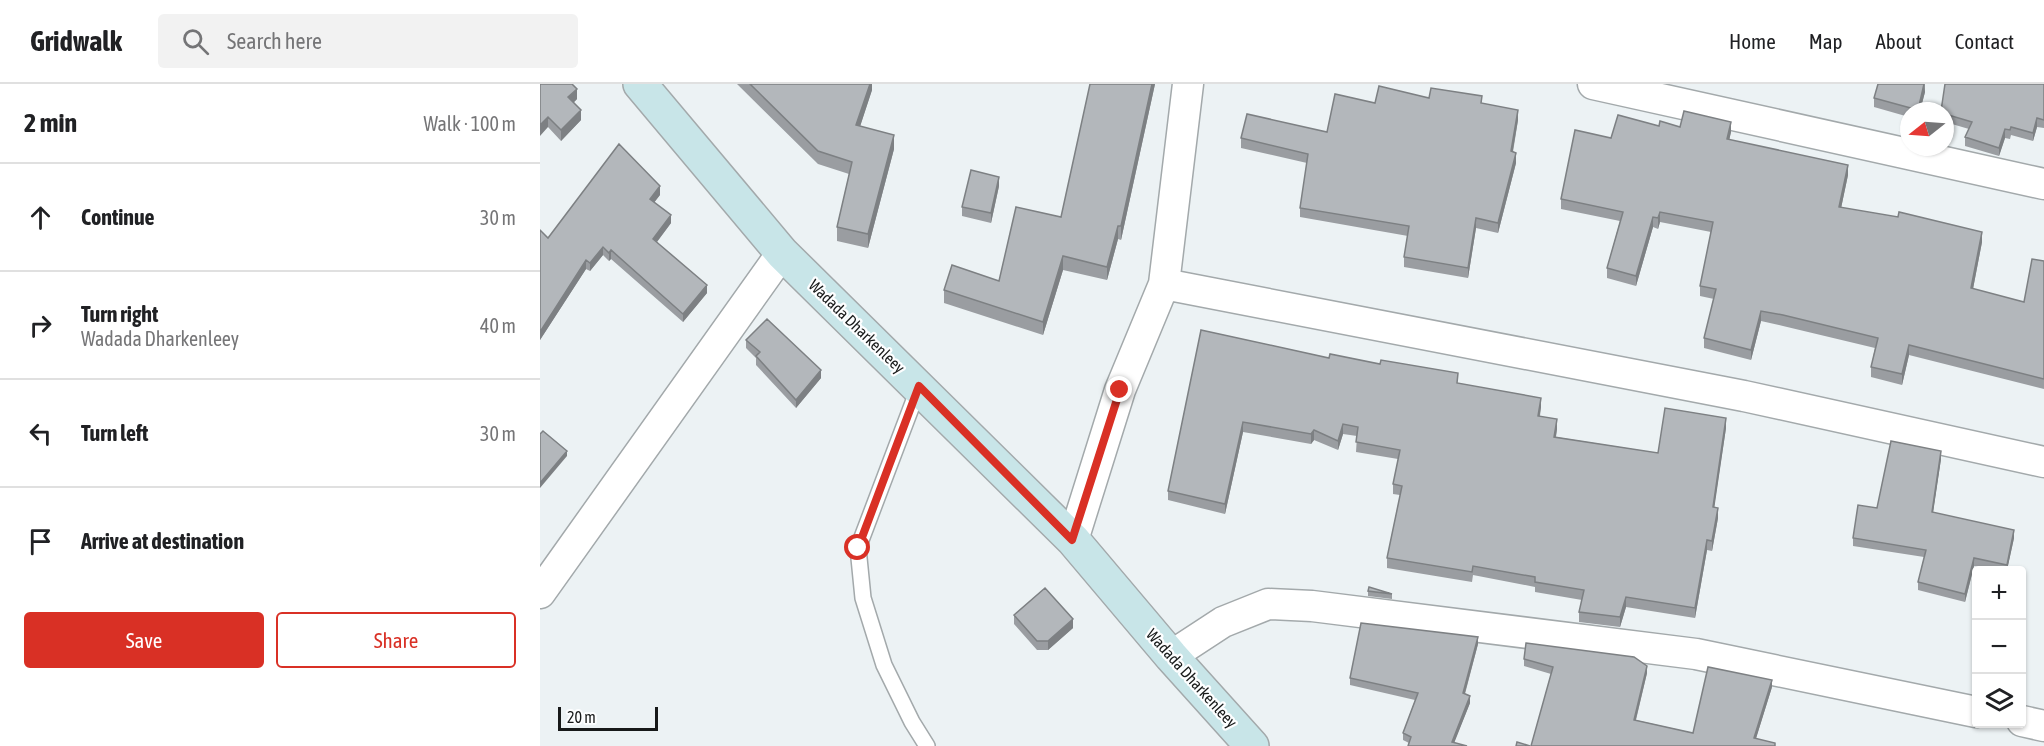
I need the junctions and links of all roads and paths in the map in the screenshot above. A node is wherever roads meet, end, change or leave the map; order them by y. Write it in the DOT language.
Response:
graph roads {
  1 [pos="640,84"];
  2 [pos="1188,84"];
  3 [pos="1593,84"];
  4 [pos="2044,184"];
  5 [pos="782,253"];
  6 [pos="1164,284"];
  7 [pos="919,386"];
  8 [pos="2044,462"];
  9 [pos="1072,540"];
  10 [pos="540,593"];
  11 [pos="1171,656"];
  12 [pos="1972,711"];
  13 [pos="2026,722"];
  14 [pos="2044,726"];
  15 [pos="927,746"];
  16 [pos="1252,746"];
  1 -- 5 [label="main road, Wadada Dharkenleey"];
  2 -- 6 [label="street"];
  3 -- 4 [label="street"];
  5 -- 7 [label="main road, Wadada Dharkenleey"];
  5 -- 10 [label="street"];
  6 -- 8 [label="street"];
  6 -- 9 [label="street"];
  7 -- 9 [label="main road, Wadada Dharkenleey"];
  7 -- 15 [label="lane"];
  9 -- 11 [label="main road, Wadada Dharkenleey"];
  11 -- 12 [label="street"];
  11 -- 16 [label="main road, Wadada Dharkenleey"];
  13 -- 14 [label="street"];
}
